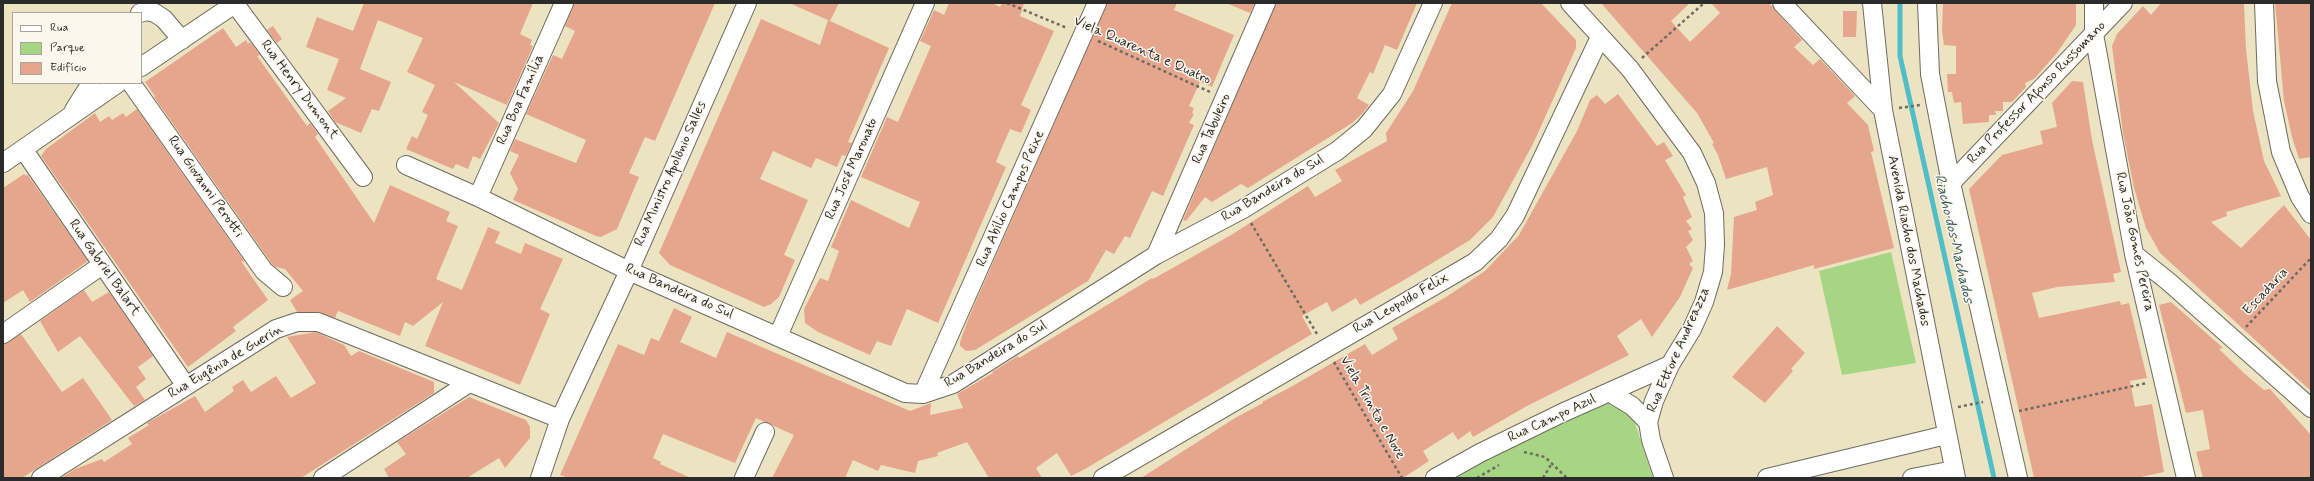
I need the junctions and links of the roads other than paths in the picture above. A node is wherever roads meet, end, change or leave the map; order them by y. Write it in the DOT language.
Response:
graph roads {
  1 [pos="235,3"];
  2 [pos="564,3"];
  3 [pos="747,3"];
  4 [pos="925,3"];
  5 [pos="1097,3"];
  6 [pos="1266,3"];
  7 [pos="1433,3"];
  8 [pos="1570,3"];
  9 [pos="1782,3"];
  10 [pos="1872,3"];
  11 [pos="1928,3"];
  12 [pos="2094,3"];
  13 [pos="2123,3"];
  14 [pos="2264,3"];
  15 [pos="142,12"];
  16 [pos="2094,34"];
  17 [pos="1600,37"];
  18 [pos="182,40"];
  19 [pos="142,66"];
  20 [pos="90,84"];
  21 [pos="117,84"];
  22 [pos="132,84"];
  23 [pos="1887,109"];
  24 [pos="71,116"];
  25 [pos="23,149"];
  26 [pos="3,163"];
  27 [pos="406,166"];
  28 [pos="363,177"];
  29 [pos="1951,183"];
  30 [pos="478,197"];
  31 [pos="2311,214"];
  32 [pos="2134,254"];
  33 [pos="1156,255"];
  34 [pos="102,265"];
  35 [pos="629,271"];
  36 [pos="283,287"];
  37 [pos="3,334"];
  38 [pos="778,336"];
  39 [pos="1670,365"];
  40 [pos="469,383"];
  41 [pos="186,386"];
  42 [pos="1609,392"];
  43 [pos="923,394"];
  44 [pos="2311,408"];
  45 [pos="560,419"];
  46 [pos="1648,422"];
  47 [pos="765,432"];
  48 [pos="1946,435"];
  49 [pos="1955,474"];
  50 [pos="1787,476"];
  51 [pos="41,478"];
  52 [pos="323,478"];
  53 [pos="540,478"];
  54 [pos="744,478"];
  55 [pos="1104,478"];
  56 [pos="1436,478"];
  57 [pos="1664,478"];
  58 [pos="1767,478"];
  59 [pos="1912,478"];
  60 [pos="2018,478"];
  61 [pos="2186,478"];
  1 -- 18 [label="street"];
  1 -- 28 [label="street, Rua Henry Dumont"];
  2 -- 30 [label="street, Rua Boa Família"];
  3 -- 35 [label="street, Rua Ministro Apolônio Salles"];
  4 -- 38 [label="street, Rua José Maronato"];
  5 -- 43 [label="street, Rua Abílio Campos Peixe"];
  6 -- 33 [label="street, Rua Tabuleiro"];
  7 -- 33 [label="street, Rua Bandeira do Sul"];
  8 -- 17 [label="street, Rua Ettore Andreazza"];
  9 -- 23 [label="street"];
  10 -- 23 [label="street, Avenida Riacho dos Machados"];
  11 -- 29 [label="street"];
  12 -- 16 [label="street, Rua João Gomes Pereira"];
  13 -- 16 [label="street, Rua Professor Afonso Russomano"];
  14 -- 31 [label="street"];
  15 -- 18 [label="street"];
  16 -- 29 [label="street, Rua Professor Afonso Russomano"];
  16 -- 32 [label="street, Rua João Gomes Pereira"];
  17 -- 39 [label="street, Rua Ettore Andreazza"];
  17 -- 55 [label="street, Rua Leopoldo Felix"];
  18 -- 19 [label="street"];
  20 -- 24 [label="street"];
  21 -- 24 [label="street"];
  22 -- 36 [label="street, Rua Giovanni Perotti"];
  23 -- 48 [label="street, Avenida Riacho dos Machados"];
  24 -- 25 [label="street"];
  25 -- 26 [label="street"];
  25 -- 34 [label="street, Rua Gabriel Balart"];
  27 -- 30 [label="street, Rua Bandeira do Sul"];
  29 -- 60 [label="street"];
  30 -- 35 [label="street, Rua Bandeira do Sul"];
  32 -- 44 [label="street"];
  32 -- 61 [label="street, Rua João Gomes Pereira"];
  33 -- 43 [label="street, Rua Bandeira do Sul"];
  34 -- 37 [label="street"];
  34 -- 41 [label="street, Rua Gabriel Balart"];
  35 -- 38 [label="street, Rua Bandeira do Sul"];
  35 -- 45 [label="street, Rua Ministro Apolônio Salles"];
  38 -- 43 [label="street, Rua Bandeira do Sul"];
  39 -- 42 [label="street, Rua Campo Azul"];
  39 -- 46 [label="street, Rua Ettore Andreazza"];
  40 -- 41 [label="street, Rua Eugênia de Guerin"];
  40 -- 45 [label="street, Rua Eugênia de Guerin"];
  40 -- 52 [label="street"];
  41 -- 51 [label="street, Rua Eugênia de Guerin"];
  42 -- 46 [label="street"];
  42 -- 56 [label="street, Rua Campo Azul"];
  45 -- 53 [label="street, Rua Ministro Apolônio Salles"];
  46 -- 57 [label="street, Rua Ettore Andreazza"];
  47 -- 54 [label="street"];
  48 -- 49 [label="street, Avenida Riacho dos Machados"];
  48 -- 50 [label="street"];
  49 -- 59 [label="street"];
  50 -- 58 [label="street"];
}
